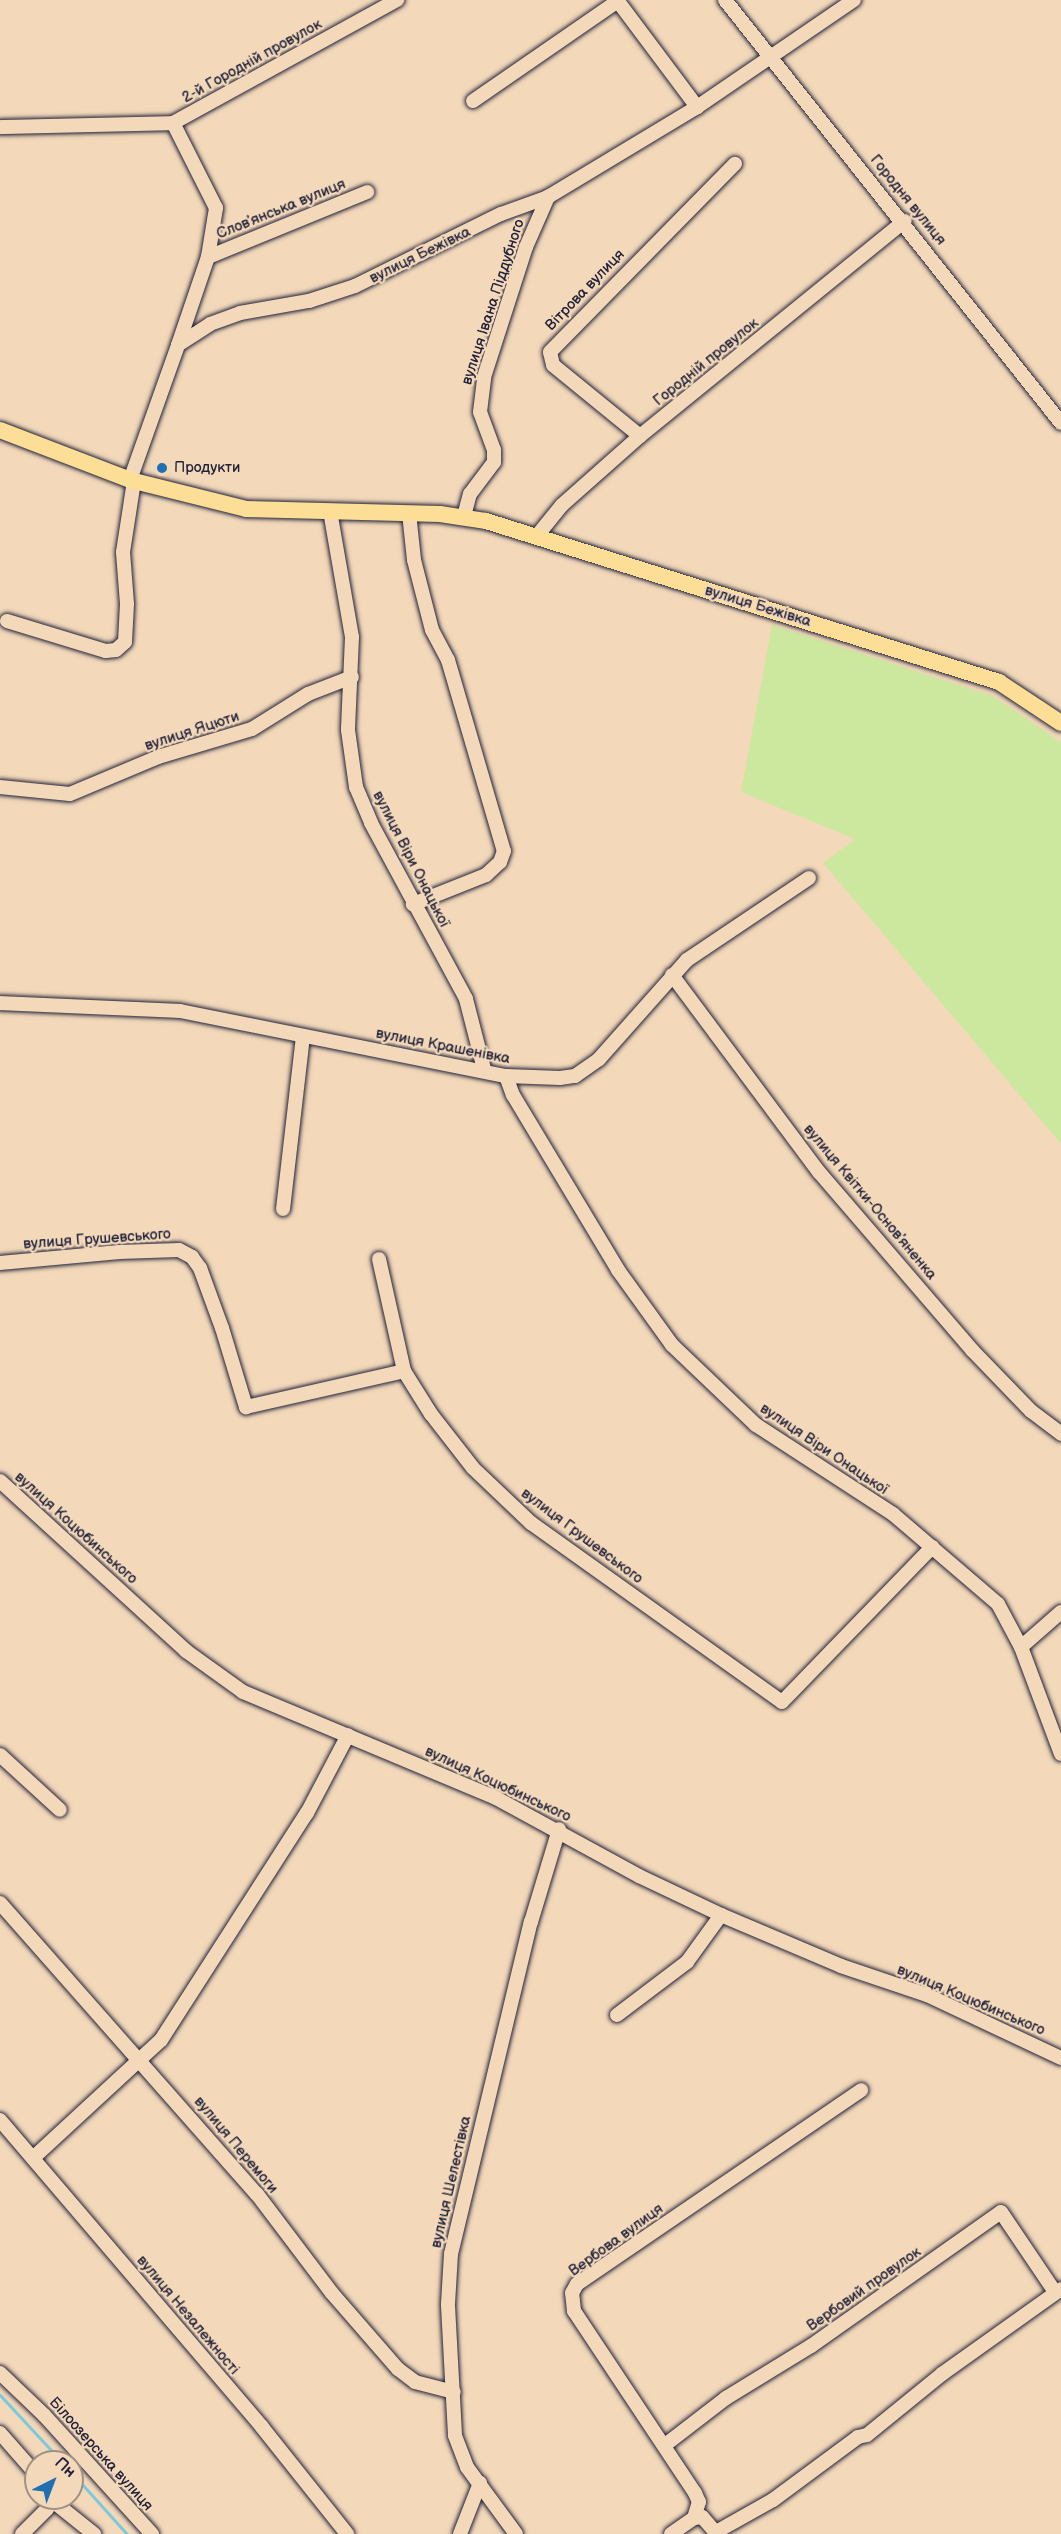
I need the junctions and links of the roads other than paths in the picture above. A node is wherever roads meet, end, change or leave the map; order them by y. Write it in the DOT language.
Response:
graph roads {
  1 [pos="398,0"];
  2 [pos="725,0"];
  3 [pos="854,0"];
  4 [pos="618,1"];
  5 [pos="772,58"];
  6 [pos="473,101"];
  7 [pos="698,107"];
  8 [pos="173,123"];
  9 [pos="0,127"];
  10 [pos="735,164"];
  11 [pos="367,192"];
  12 [pos="548,197"];
  13 [pos="905,221"];
  14 [pos="208,257"];
  15 [pos="178,345"];
  16 [pos="1061,423"];
  17 [pos="0,430"];
  18 [pos="640,436"];
  19 [pos="132,481"];
  20 [pos="330,511"];
  21 [pos="409,513"];
  22 [pos="464,516"];
  23 [pos="536,537"];
  24 [pos="7,621"];
  25 [pos="352,677"];
  26 [pos="1061,723"];
  27 [pos="0,787"];
  28 [pos="809,878"];
  29 [pos="414,904"];
  30 [pos="672,975"];
  31 [pos="0,1003"];
  32 [pos="303,1037"];
  33 [pos="484,1070"];
  34 [pos="506,1076"];
  35 [pos="283,1209"];
  36 [pos="379,1259"];
  37 [pos="0,1263"];
  38 [pos="404,1371"];
  39 [pos="1061,1434"];
  40 [pos="0,1482"];
  41 [pos="932,1547"];
  42 [pos="1061,1612"];
  43 [pos="1022,1647"];
  44 [pos="348,1735"];
  45 [pos="1061,1754"];
  46 [pos="0,1755"];
  47 [pos="60,1810"];
  48 [pos="559,1829"];
  49 [pos="0,1903"];
  50 [pos="721,1915"];
  51 [pos="617,2015"];
  52 [pos="1061,2058"];
  53 [pos="141,2061"];
  54 [pos="861,2090"];
  55 [pos="0,2120"];
  56 [pos="33,2158"];
  57 [pos="1058,2291"];
  58 [pos="0,2373"];
  59 [pos="454,2392"];
  60 [pos="0,2433"];
  61 [pos="664,2445"];
  62 [pos="24,2460"];
  63 [pos="480,2484"];
  64 [pos="45,2510"];
  65 [pos="63,2510"];
  66 [pos="694,2518"];
  67 [pos="716,2533"];
  68 [pos="22,2534"];
  69 [pos="94,2534"];
  70 [pos="152,2534"];
  71 [pos="347,2534"];
  72 [pos="460,2534"];
  73 [pos="516,2534"];
  74 [pos="671,2534"];
  1 -- 8 [label="street, 2-й Городній провулок"];
  2 -- 5 [label="street, Городня вулиця"];
  3 -- 5 [label="street, вулиця Бежівка"];
  4 -- 6 [label="street"];
  4 -- 7 [label="street"];
  5 -- 7 [label="street, вулиця Бежівка"];
  5 -- 13 [label="street, Городня вулиця"];
  7 -- 12 [label="street, вулиця Бежівка"];
  8 -- 9 [label="street"];
  8 -- 14 [label="street, 2-й Городній провулок"];
  10 -- 18 [label="street, Вітрова вулиця"];
  11 -- 14 [label="street, Словʼянська вулиця"];
  12 -- 15 [label="street, вулиця Бежівка"];
  12 -- 22 [label="street, вулиця Івана Піддубного"];
  13 -- 16 [label="street, Городня вулиця"];
  13 -- 18 [label="street, Городній провулок"];
  14 -- 15 [label="street, 2-й Городній провулок"];
  15 -- 19 [label="street"];
  17 -- 19 [label="main road, вулиця Бежівка"];
  18 -- 23 [label="street, Городній провулок"];
  19 -- 20 [label="main road, вулиця Бежівка"];
  19 -- 24 [label="street"];
  20 -- 21 [label="main road, вулиця Бежівка"];
  20 -- 25 [label="street, вулиця Віри Онацької"];
  21 -- 22 [label="main road, вулиця Бежівка"];
  21 -- 29 [label="street"];
  22 -- 23 [label="main road, вулиця Бежівка"];
  23 -- 26 [label="main road, вулиця Бежівка"];
  25 -- 27 [label="street, вулиця Яцюти"];
  25 -- 29 [label="street, вулиця Віри Онацької"];
  28 -- 30 [label="street, вулиця Крашенівка"];
  29 -- 33 [label="street, вулиця Віри Онацької"];
  30 -- 34 [label="street, вулиця Крашенівка"];
  30 -- 39 [label="street, вулиця Квітки-Основʼяненка"];
  31 -- 32 [label="street, вулиця Крашенівка"];
  32 -- 33 [label="street, вулиця Крашенівка"];
  32 -- 35 [label="street"];
  33 -- 34 [label="street, вулиця Крашенівка"];
  34 -- 41 [label="street, вулиця Віри Онацької"];
  36 -- 38 [label="street"];
  37 -- 38 [label="street, вулиця Грушевського"];
  38 -- 41 [label="street, вулиця Грушевського"];
  40 -- 44 [label="street, вулиця Коцюбинського"];
  41 -- 43 [label="street, вулиця Віри Онацької"];
  42 -- 43 [label="street"];
  43 -- 45 [label="street, вулиця Віри Онацької"];
  44 -- 48 [label="street, вулиця Коцюбинського"];
  44 -- 53 [label="street"];
  46 -- 47 [label="street"];
  48 -- 50 [label="street, вулиця Коцюбинського"];
  48 -- 59 [label="street, вулиця Шелестівка"];
  49 -- 53 [label="street, вулиця Перемоги"];
  50 -- 51 [label="street"];
  50 -- 52 [label="street, вулиця Коцюбинського"];
  53 -- 56 [label="street"];
  53 -- 59 [label="street, вулиця Перемоги"];
  54 -- 61 [label="street, Вербова вулиця"];
  55 -- 56 [label="street, вулиця Незалежності"];
  56 -- 71 [label="street, вулиця Незалежності"];
  57 -- 61 [label="street, Вербовий провулок"];
  57 -- 67 [label="street"];
  58 -- 70 [label="street, Білоозерська вулиця"];
  59 -- 63 [label="street, вулиця Шелестівка"];
  60 -- 62 [label="street"];
  61 -- 66 [label="street, Вербова вулиця"];
  63 -- 72 [label="street"];
  63 -- 73 [label="street, вулиця Шелестівка"];
  64 -- 68 [label="street"];
  65 -- 69 [label="street"];
  66 -- 67 [label="street"];
  66 -- 74 [label="street"];
}
